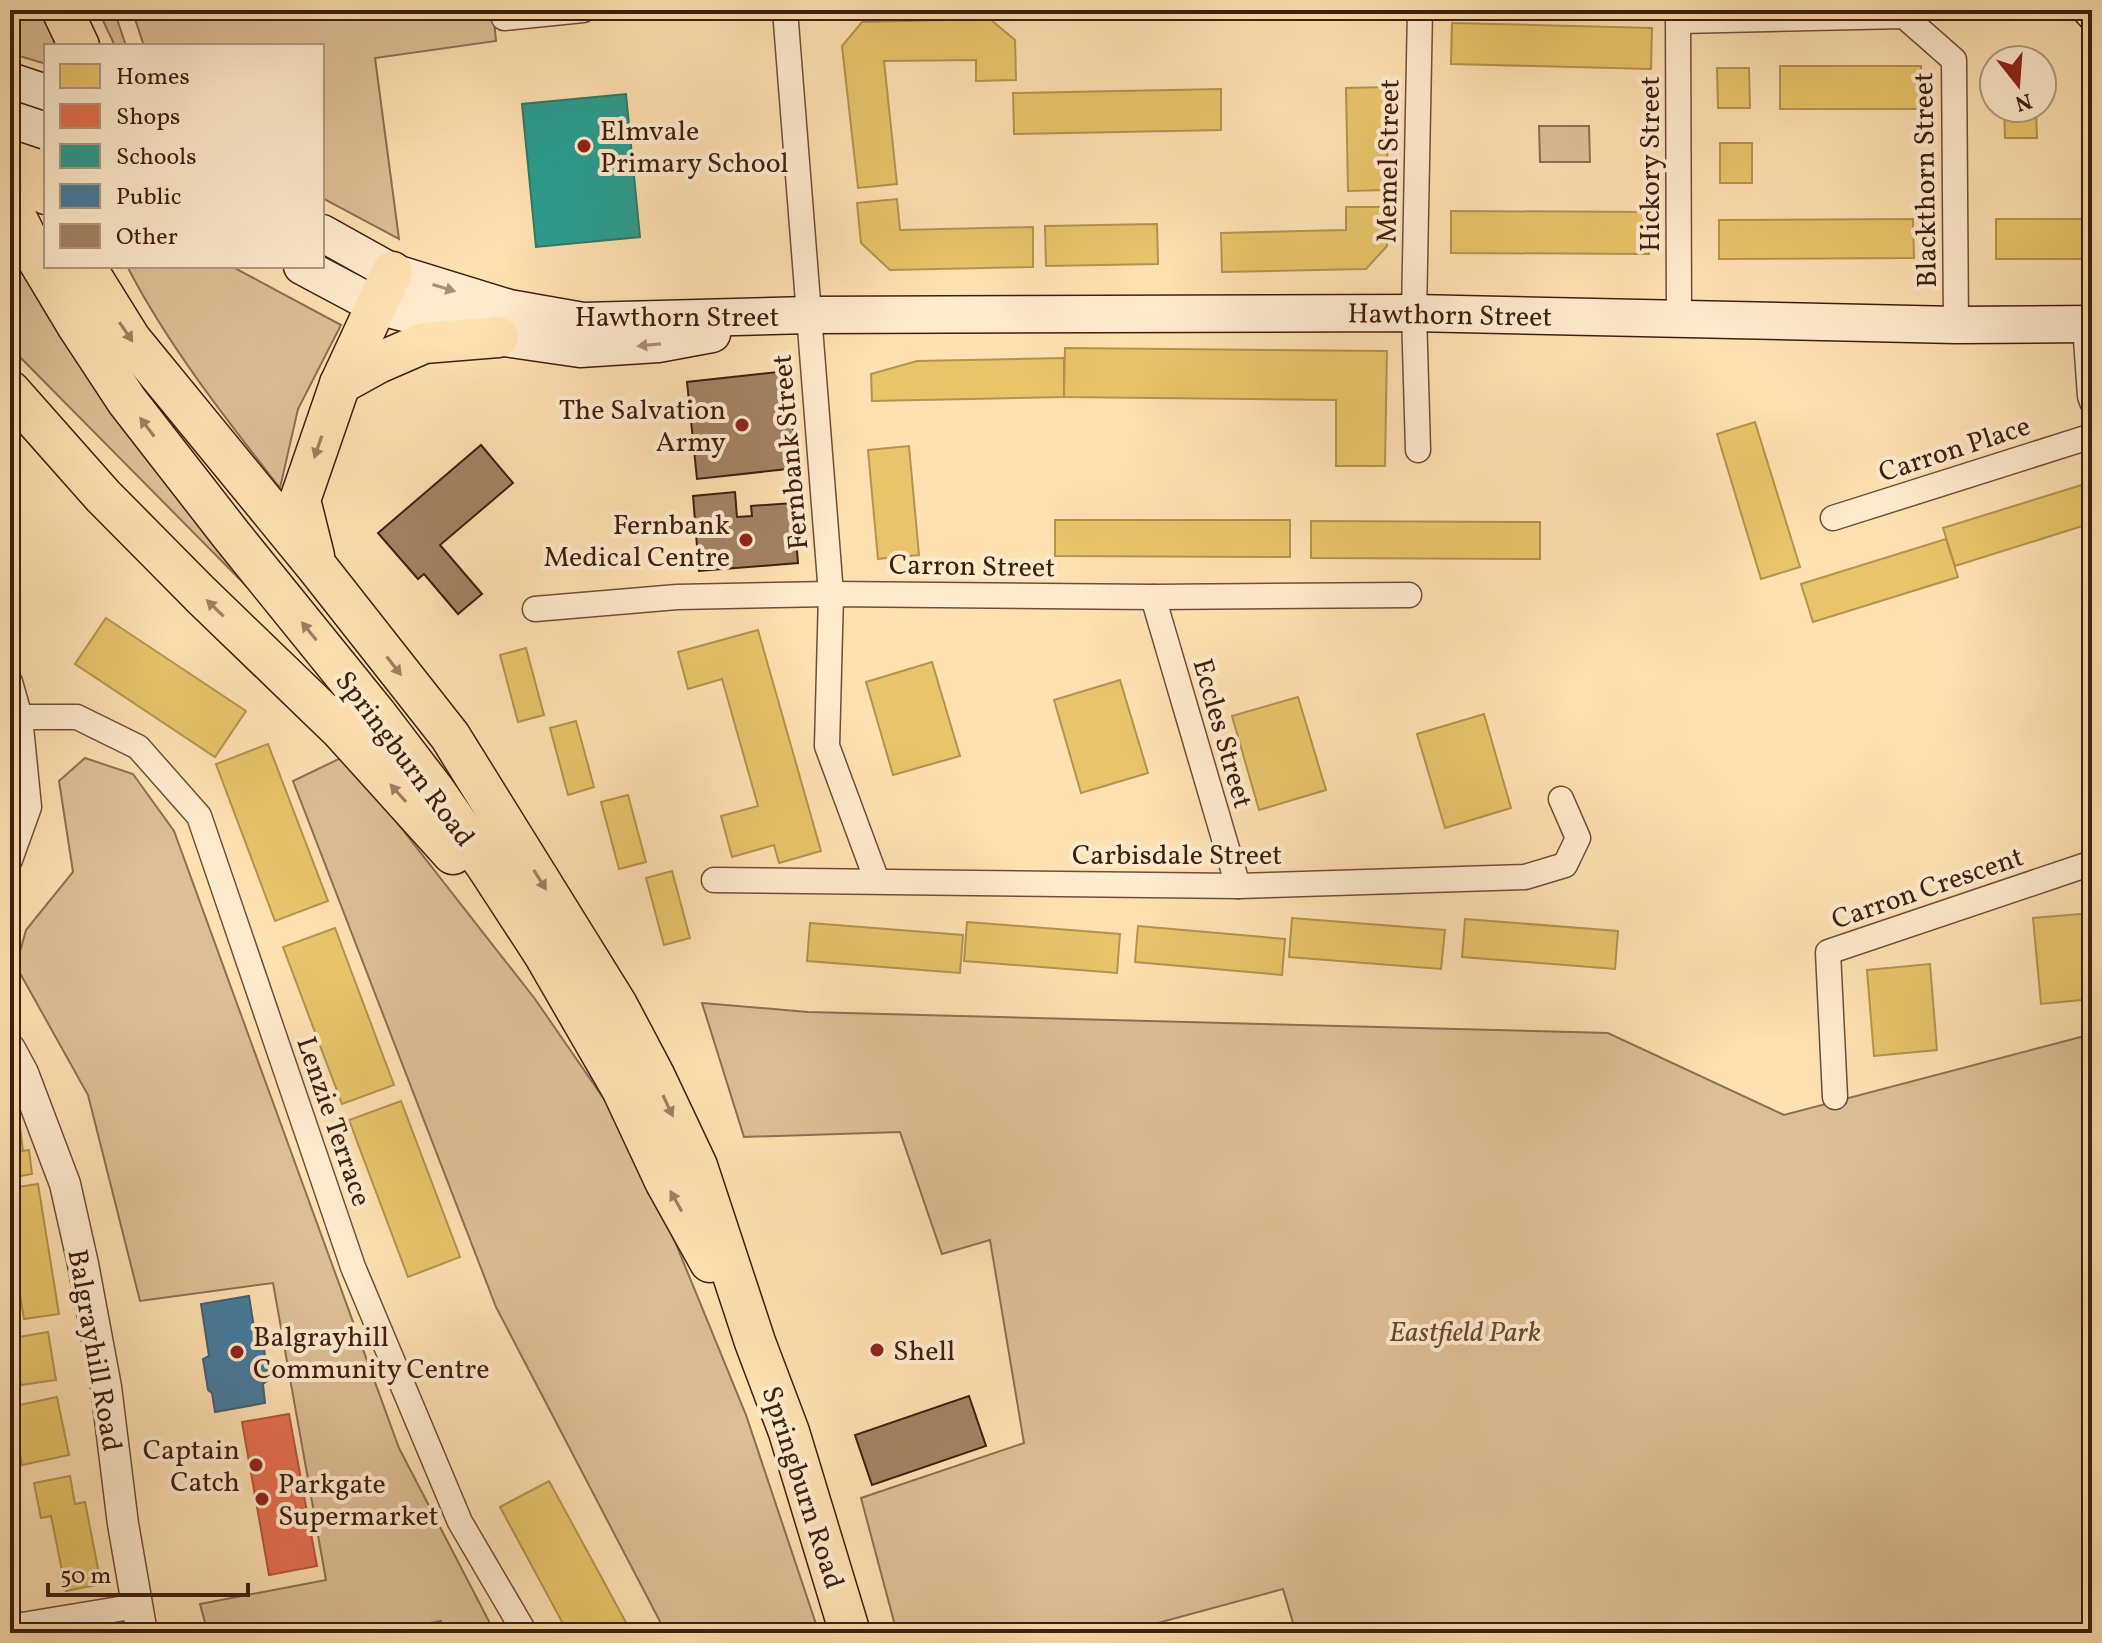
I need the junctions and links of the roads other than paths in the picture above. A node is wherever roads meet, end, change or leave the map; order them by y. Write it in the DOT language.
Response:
graph roads {
  1 [pos="62,10"];
  2 [pos="583,10"];
  3 [pos="785,10"];
  4 [pos="1420,10"];
  5 [pos="1795,14"];
  6 [pos="1679,15"];
  7 [pos="504,18"];
  8 [pos="78,44"];
  9 [pos="10,81"];
  10 [pos="44,92"];
  11 [pos="10,118"];
  12 [pos="44,130"];
  13 [pos="44,190"];
  14 [pos="10,205"];
  15 [pos="324,235"];
  16 [pos="86,268"];
  17 [pos="309,268"];
  18 [pos="384,289"];
  19 [pos="1414,313"];
  20 [pos="808,315"];
  21 [pos="1679,318"];
  22 [pos="2089,324"];
  23 [pos="1956,325"];
  24 [pos="498,337"];
  25 [pos="340,384"];
  26 [pos="10,391"];
  27 [pos="2092,402"];
  28 [pos="2092,436"];
  29 [pos="1418,450"];
  30 [pos="1833,518"];
  31 [pos="317,567"];
  32 [pos="831,594"];
  33 [pos="1409,595"];
  34 [pos="1153,597"];
  35 [pos="535,609"];
  36 [pos="10,682"];
  37 [pos="20,717"];
  38 [pos="1561,799"];
  39 [pos="10,860"];
  40 [pos="2092,863"];
  41 [pos="714,880"];
  42 [pos="877,881"];
  43 [pos="1238,886"];
  44 [pos="544,954"];
  45 [pos="14,1067"];
  46 [pos="1835,1097"];
  47 [pos="755,1342"];
  48 [pos="139,1620"];
  49 [pos="10,1627"];
  50 [pos="525,1633"];
  51 [pos="850,1633"];
  1 -- 8 [label="main road"];
  2 -- 7 [label="street"];
  3 -- 20 [label="street, Fernbank Street"];
  4 -- 19 [label="street, Memel Street"];
  5 -- 6 [label="street, Blackthorn Street"];
  5 -- 23 [label="street, Blackthorn Street"];
  6 -- 21 [label="street, Hickory Street"];
  9 -- 10 [label="main road"];
  11 -- 12 [label="main road, bridge"];
  11 -- 13 [label="main road"];
  44 -- 14 [label="main road, Springburn Road, one-way"];
  15 -- 18 [label="main road, Hawthorn Street"];
  16 -- 31 [label="main road, Springburn Road, one-way"];
  17 -- 18 [label="main road, Hawthorn Street"];
  18 -- 20 [label="main road, Hawthorn Street, one-way"];
  18 -- 24 [label="main road, Hawthorn Street"];
  18 -- 25 [label="main road"];
  19 -- 20 [label="main road, Hawthorn Street"];
  19 -- 21 [label="main road, Hawthorn Street"];
  19 -- 29 [label="street, Memel Street"];
  20 -- 24 [label="main road, Hawthorn Street, one-way"];
  20 -- 32 [label="street, Fernbank Street"];
  21 -- 23 [label="main road, Hawthorn Street"];
  22 -- 23 [label="main road, Hawthorn Street"];
  22 -- 27 [label="street"];
  24 -- 25 [label="main road"];
  25 -- 31 [label="main road, one-way"];
  44 -- 26 [label="main road, one-way"];
  28 -- 30 [label="street, Carron Place"];
  31 -- 47 [label="main road, Springburn Road, one-way"];
  32 -- 34 [label="street, Carron Street"];
  32 -- 35 [label="street, Carron Street"];
  32 -- 42 [label="street, Fernbank Street"];
  33 -- 34 [label="street, Carron Street"];
  34 -- 43 [label="street, Eccles Street"];
  36 -- 37 [label="street"];
  37 -- 39 [label="street"];
  37 -- 50 [label="street, Lenzie Terrace"];
  38 -- 43 [label="street, Carbisdale Street"];
  40 -- 46 [label="street, Carron Crescent"];
  41 -- 42 [label="street, Carbisdale Street"];
  42 -- 43 [label="street, Carbisdale Street"];
  47 -- 44 [label="main road, Springburn Road, one-way"];
  45 -- 48 [label="street, Balgrayhill Road"];
  47 -- 51 [label="main road, Springburn Road"];
  48 -- 49 [label="street"];
}
